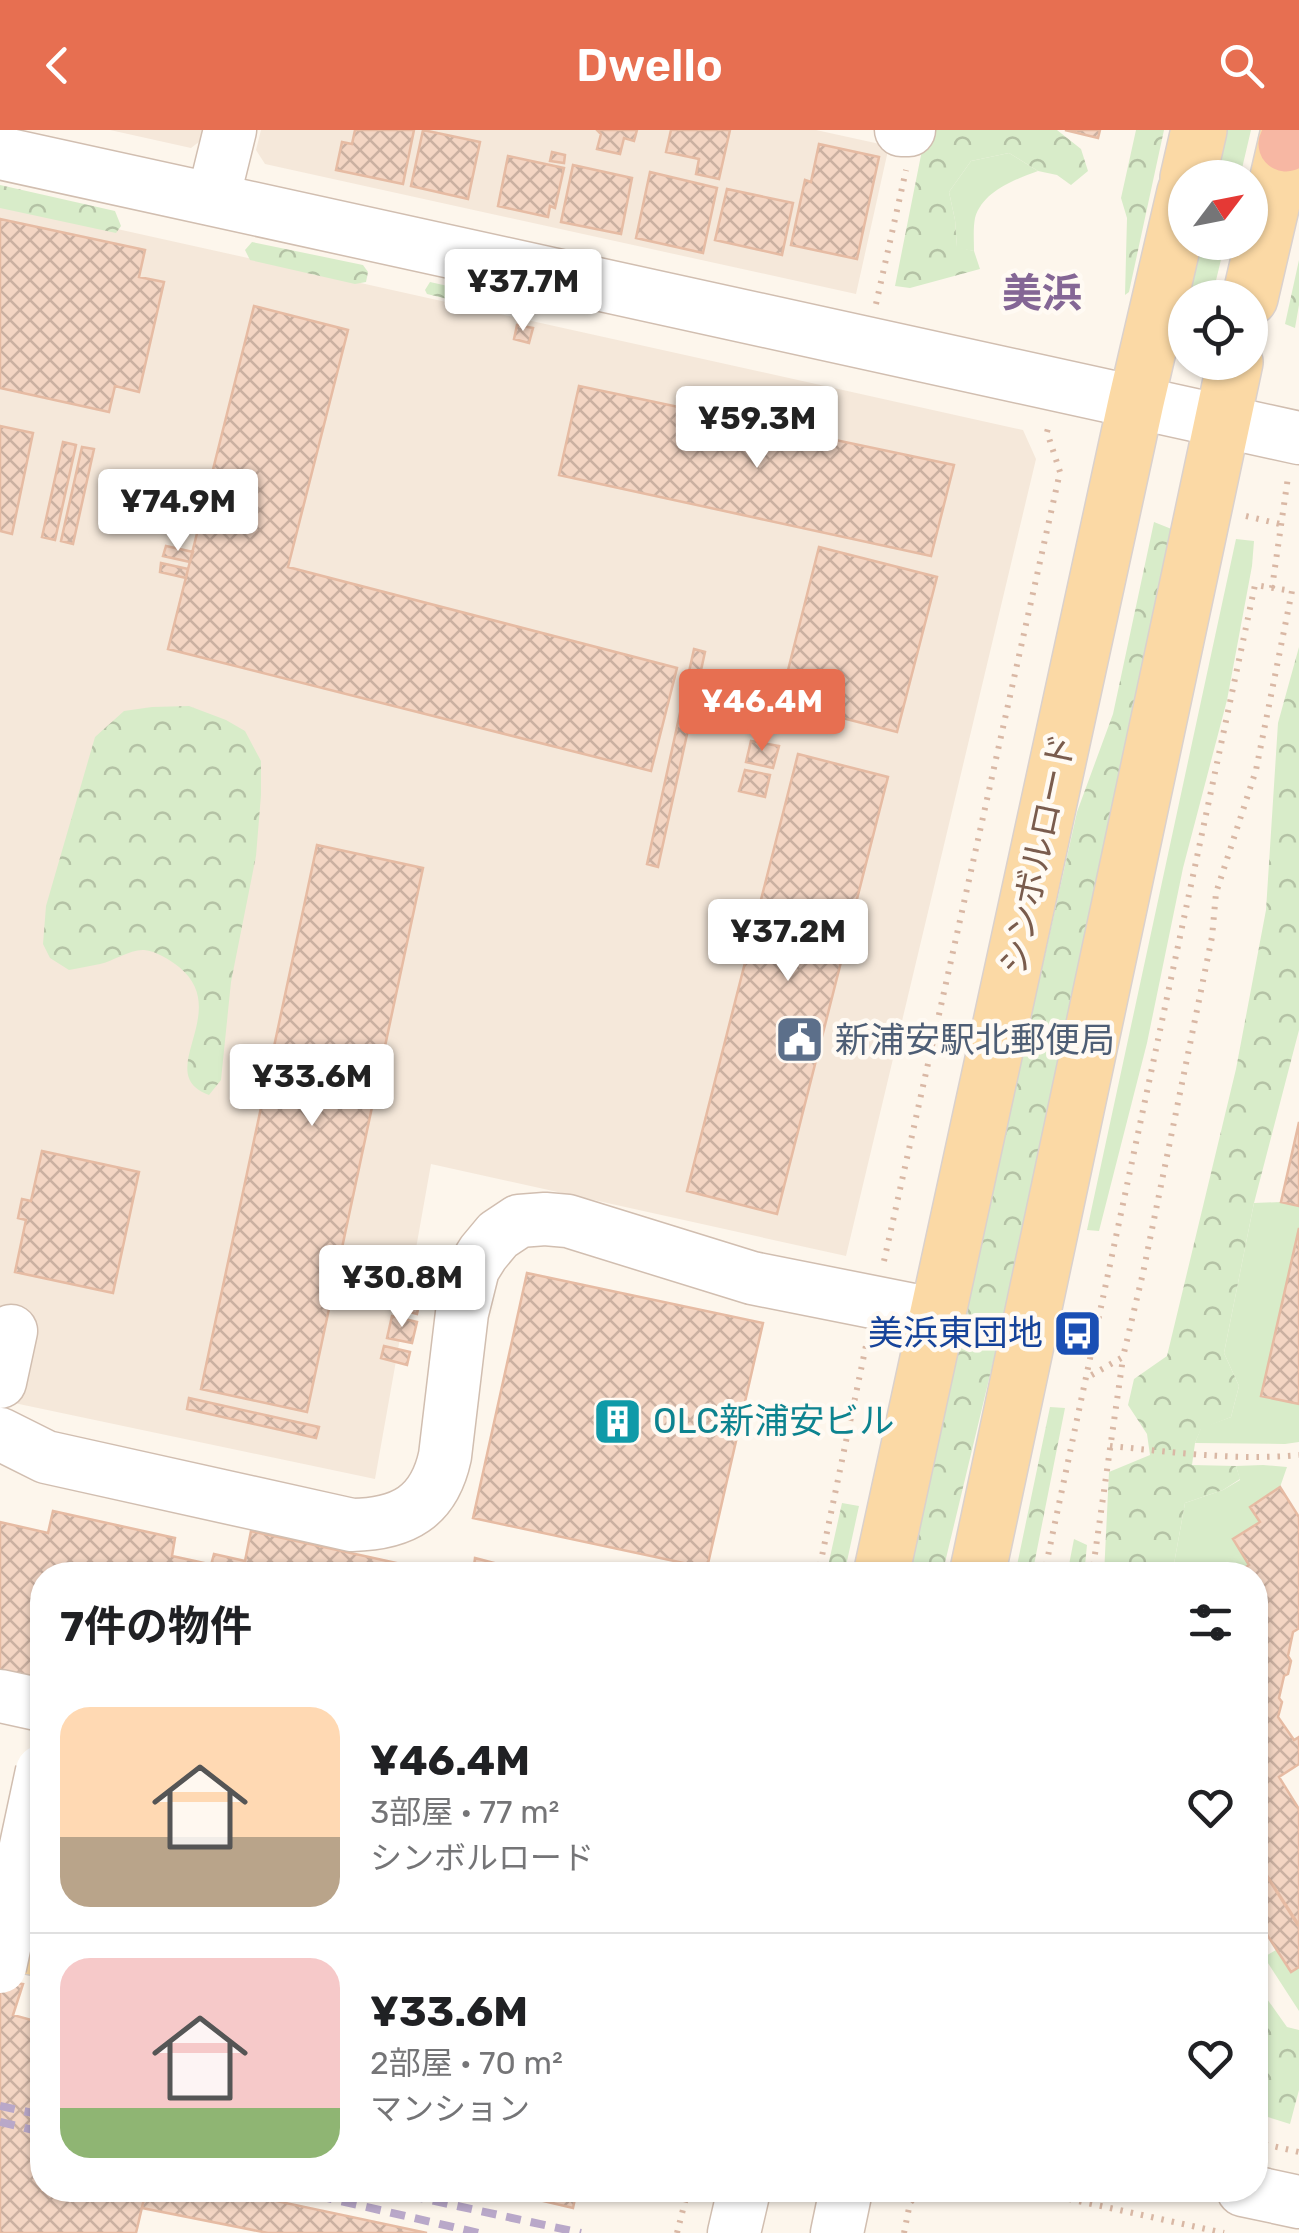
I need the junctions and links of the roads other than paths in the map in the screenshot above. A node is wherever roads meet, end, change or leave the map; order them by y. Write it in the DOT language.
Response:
graph roads {
  1 [pos="230,130"];
  2 [pos="1200,130"];
  3 [pos="1289,135"];
  4 [pos="0,153"];
  5 [pos="1192,160"];
  6 [pos="213,199"];
  7 [pos="1169,260"];
  8 [pos="1254,280"];
  9 [pos="1231,380"];
  10 [pos="1136,402"];
  11 [pos="1221,420"];
  12 [pos="1297,437"];
  13 [pos="938,1315"];
  14 [pos="10,1331"];
  15 [pos="0,1382"];
  16 [pos="0,1434"];
  17 [pos="884,1562"];
  18 [pos="980,1562"];
  19 [pos="0,1696"];
  20 [pos="30,1702"];
  21 [pos="30,1827"];
  22 [pos="0,1888"];
  23 [pos="30,1894"];
  24 [pos="0,1940"];
  25 [pos="30,1946"];
  26 [pos="0,1967"];
  27 [pos="1268,2195"];
  28 [pos="741,2202"];
  29 [pos="843,2202"];
  30 [pos="1299,2202"];
  31 [pos="734,2233"];
  32 [pos="836,2233"];
  1 -- 6 [label="street"];
  2 -- 5 [label="main road"];
  3 -- 8 [label="main road"];
  4 -- 6 [label="street"];
  6 -- 10 [label="street"];
  7 -- 10 [label="main road, シンボルロード"];
  9 -- 11 [label="main road"];
  10 -- 11 [label="street"];
  10 -- 13 [label="main road, シンボルロード"];
  11 -- 12 [label="street"];
  11 -- 18 [label="main road"];
  13 -- 16 [label="street"];
  13 -- 17 [label="main road, シンボルロード"];
  14 -- 15 [label="street"];
  19 -- 20 [label="street"];
  21 -- 26 [label="street, bridge"];
  22 -- 23 [label="main road"];
  24 -- 25 [label="main road"];
  27 -- 30 [label="street"];
  28 -- 31 [label="street"];
  29 -- 32 [label="street"];
}
